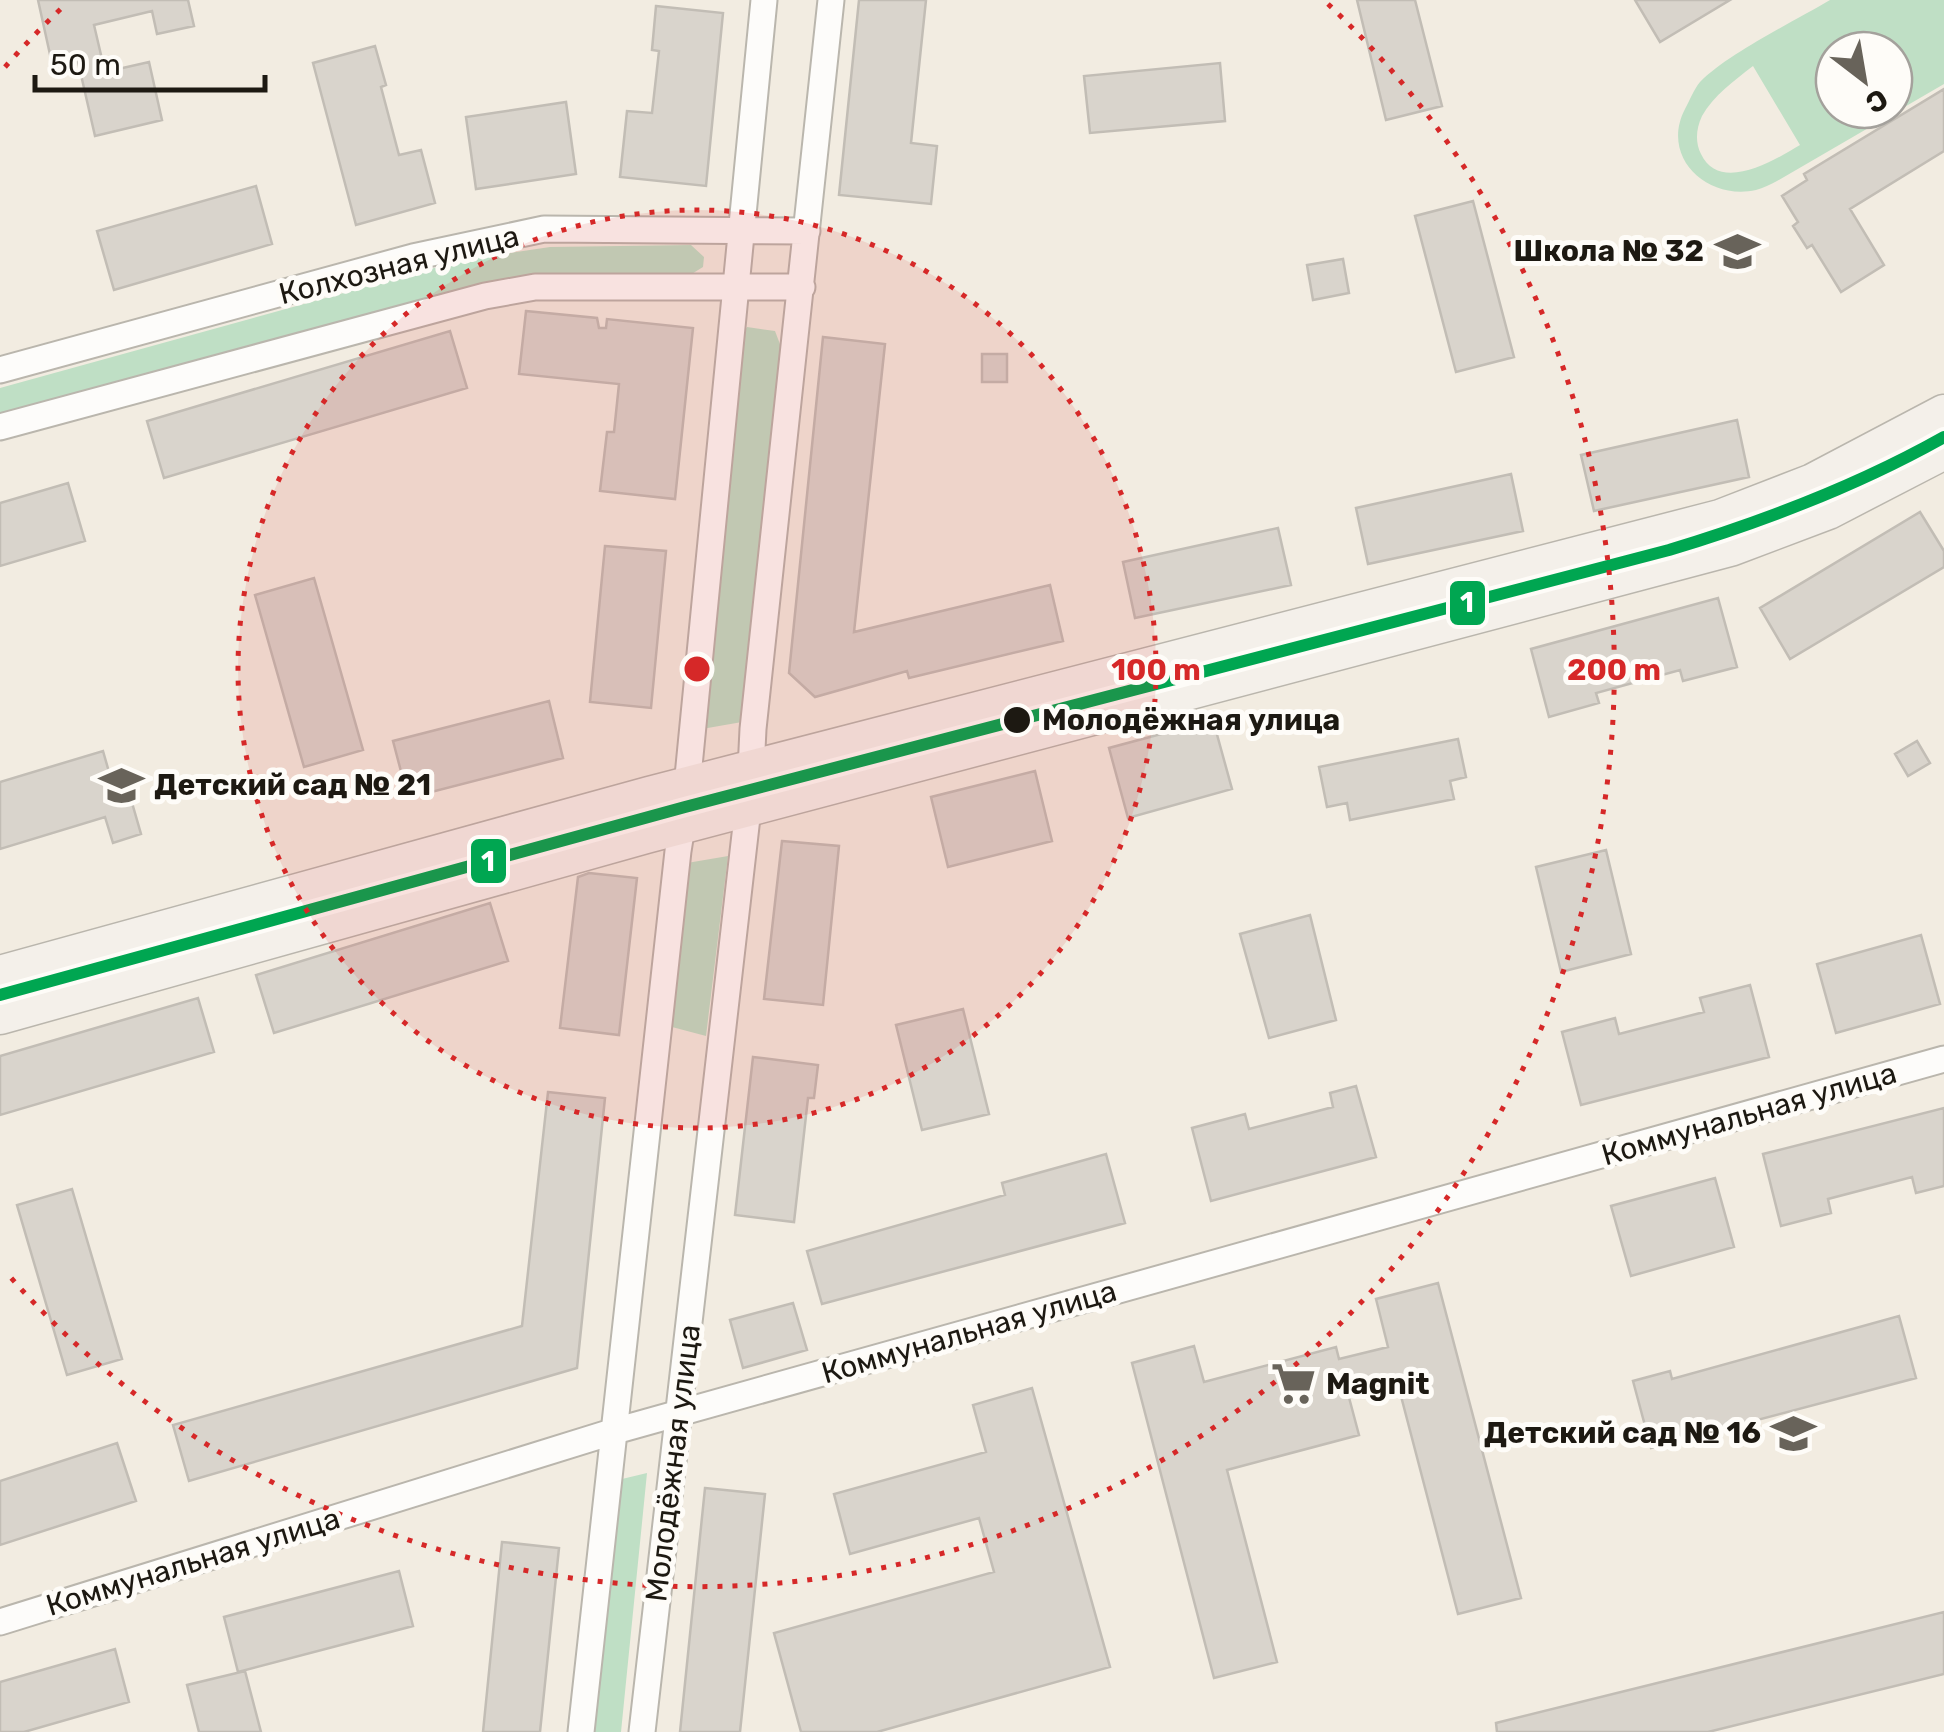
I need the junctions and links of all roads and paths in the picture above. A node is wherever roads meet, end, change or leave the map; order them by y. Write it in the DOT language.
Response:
graph roads {
  1 [pos="764,0"];
  2 [pos="831,0"];
  3 [pos="741,231"];
  4 [pos="808,231"];
  5 [pos="736,284"];
  6 [pos="802,286"];
  7 [pos="0,370"];
  8 [pos="1944,414"];
  9 [pos="0,428"];
  10 [pos="1944,450"];
  11 [pos="752,770"];
  12 [pos="687,786"];
  13 [pos="748,808"];
  14 [pos="683,825"];
  15 [pos="0,975"];
  16 [pos="0,1015"];
  17 [pos="1944,1059"];
  18 [pos="678,1413"];
  19 [pos="614,1431"];
  20 [pos="0,1622"];
  21 [pos="581,1732"];
  22 [pos="642,1732"];
  1 -- 3 [label="street, Молодёжная улица"];
  2 -- 4 [label="street, Молодёжная улица"];
  3 -- 4 [label="street, Колхозная улица"];
  3 -- 5 [label="street, Молодёжная улица"];
  3 -- 7 [label="street, Колхозная улица"];
  4 -- 6 [label="street, Молодёжная улица"];
  5 -- 6 [label="street, Колхозная улица"];
  5 -- 9 [label="street, Колхозная улица"];
  5 -- 12 [label="street, Молодёжная улица"];
  6 -- 11 [label="street, Молодёжная улица"];
  8 -- 11 [label="street"];
  10 -- 13 [label="street"];
  11 -- 12 [label="street"];
  11 -- 13 [label="street, Молодёжная улица"];
  12 -- 14 [label="street, Молодёжная улица"];
  12 -- 15 [label="street"];
  13 -- 14 [label="street"];
  13 -- 18 [label="street, Молодёжная улица"];
  14 -- 16 [label="street"];
  14 -- 19 [label="street, Молодёжная улица"];
  17 -- 18 [label="street, Коммунальная улица"];
  18 -- 19 [label="street, Коммунальная улица"];
  18 -- 22 [label="street, Молодёжная улица"];
  19 -- 20 [label="street, Коммунальная улица"];
  19 -- 21 [label="street, Молодёжная улица"];
}
